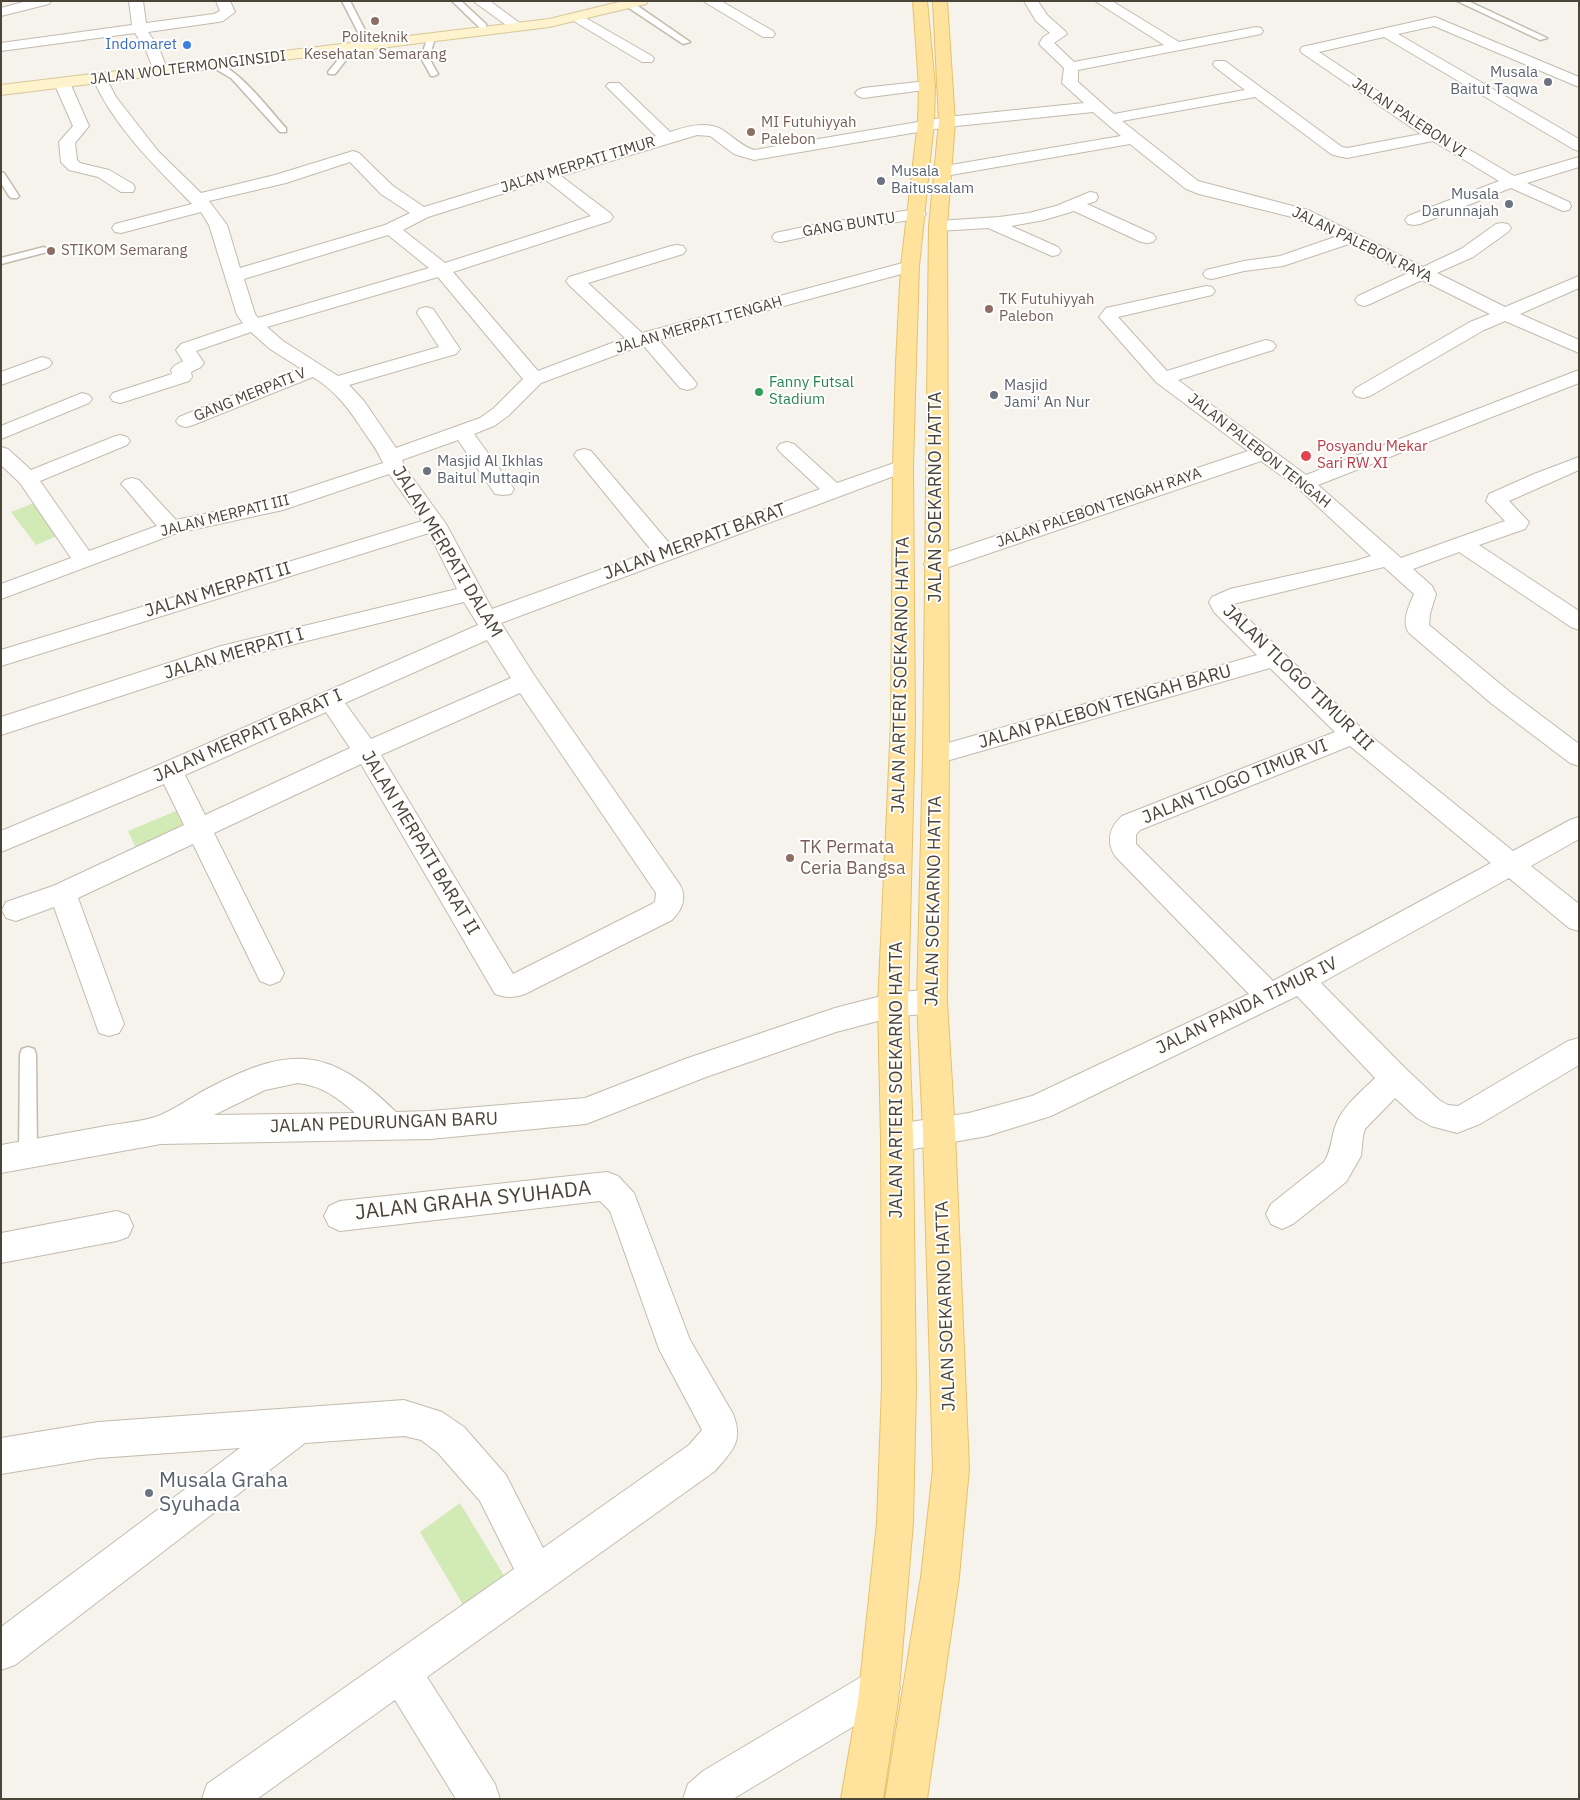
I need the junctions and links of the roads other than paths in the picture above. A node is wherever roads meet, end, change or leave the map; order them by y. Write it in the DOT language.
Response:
graph roads {
  1 [pos="136,1"];
  2 [pos="223,1"];
  3 [pos="346,1"];
  4 [pos="456,1"];
  5 [pos="480,1"];
  6 [pos="710,1"];
  7 [pos="920,1"];
  8 [pos="940,1"];
  9 [pos="1031,1"];
  10 [pos="1102,1"];
  11 [pos="1460,1"];
  12 [pos="630,2"];
  13 [pos="50,4"];
  14 [pos="2,10"];
  15 [pos="577,17"];
  16 [pos="515,25"];
  17 [pos="484,26"];
  18 [pos="140,28"];
  19 [pos="1256,30"];
  20 [pos="1387,33"];
  21 [pos="768,34"];
  22 [pos="431,38"];
  23 [pos="1543,38"];
  24 [pos="366,40"];
  25 [pos="686,42"];
  26 [pos="1176,46"];
  27 [pos="1,47"];
  28 [pos="346,48"];
  29 [pos="647,59"];
  30 [pos="1220,64"];
  31 [pos="215,65"];
  32 [pos="1072,67"];
  33 [pos="154,70"];
  34 [pos="332,72"];
  35 [pos="434,74"];
  36 [pos="100,79"];
  37 [pos="62,83"];
  38 [pos="1579,83"];
  39 [pos="1,84"];
  40 [pos="614,86"];
  41 [pos="927,86"];
  42 [pos="1,90"];
  43 [pos="1259,92"];
  44 [pos="863,93"];
  45 [pos="1095,107"];
  46 [pos="1109,119"];
  47 [pos="936,124"];
  48 [pos="283,130"];
  49 [pos="1435,136"];
  50 [pos="666,138"];
  51 [pos="1132,139"];
  52 [pos="1579,146"];
  53 [pos="1579,162"];
  54 [pos="944,171"];
  55 [pos="1,174"];
  56 [pos="550,174"];
  57 [pos="1512,182"];
  58 [pos="128,188"];
  59 [pos="14,196"];
  60 [pos="1090,197"];
  61 [pos="201,203"];
  62 [pos="1073,204"];
  63 [pos="1563,206"];
  64 [pos="422,212"];
  65 [pos="928,220"];
  66 [pos="1414,220"];
  67 [pos="991,223"];
  68 [pos="121,228"];
  69 [pos="1502,228"];
  70 [pos="391,229"];
  71 [pos="781,237"];
  72 [pos="1147,238"];
  73 [pos="1350,238"];
  74 [pos="44,250"];
  75 [pos="677,250"];
  76 [pos="1052,252"];
  77 [pos="1,261"];
  78 [pos="910,266"];
  79 [pos="442,270"];
  80 [pos="1421,273"];
  81 [pos="234,276"];
  82 [pos="1579,281"];
  83 [pos="1364,300"];
  84 [pos="426,313"];
  85 [pos="1503,313"];
  86 [pos="254,325"];
  87 [pos="643,339"];
  88 [pos="1266,346"];
  89 [pos="1579,347"];
  90 [pos="42,363"];
  91 [pos="906,363"];
  92 [pos="936,364"];
  93 [pos="315,369"];
  94 [pos="1579,376"];
  95 [pos="1163,378"];
  96 [pos="1,379"];
  97 [pos="534,379"];
  98 [pos="335,383"];
  99 [pos="687,384"];
  100 [pos="1362,392"];
  101 [pos="120,397"];
  102 [pos="82,399"];
  103 [pos="186,421"];
  104 [pos="464,432"];
  105 [pos="1,433"];
  106 [pos="120,441"];
  107 [pos="788,448"];
  108 [pos="1,452"];
  109 [pos="1263,453"];
  110 [pos="584,455"];
  111 [pos="393,462"];
  112 [pos="903,466"];
  113 [pos="1574,470"];
  114 [pos="28,479"];
  115 [pos="1304,483"];
  116 [pos="132,484"];
  117 [pos="503,489"];
  118 [pos="834,491"];
  119 [pos="435,524"];
  120 [pos="171,528"];
  121 [pos="1460,543"];
  122 [pos="666,553"];
  123 [pos="84,561"];
  124 [pos="1392,562"];
  125 [pos="935,564"];
  126 [pos="1,592"];
  127 [pos="470,593"];
  128 [pos="1579,622"];
  129 [pos="490,623"];
  130 [pos="1,658"];
  131 [pos="1274,658"];
  132 [pos="525,681"];
  133 [pos="330,700"];
  134 [pos="1,726"];
  135 [pos="1353,735"];
  136 [pos="366,751"];
  137 [pos="936,755"];
  138 [pos="1579,757"];
  139 [pos="170,771"];
  140 [pos="1579,827"];
  141 [pos="200,830"];
  142 [pos="1,842"];
  143 [pos="1512,864"];
  144 [pos="63,893"];
  145 [pos="16,910"];
  146 [pos="1579,920"];
  147 [pos="270,973"];
  148 [pos="1301,981"];
  149 [pos="509,986"];
  150 [pos="1270,997"];
  151 [pos="932,1002"];
  152 [pos="893,1005"];
  153 [pos="110,1024"];
  154 [pos="1579,1050"];
  155 [pos="28,1054"];
  156 [pos="1395,1078"];
  157 [pos="388,1125"];
  158 [pos="161,1130"];
  159 [pos="940,1133"];
  160 [pos="897,1138"];
  161 [pos="15,1156"];
  162 [pos="1282,1214"];
  163 [pos="340,1216"];
  164 [pos="117,1226"];
  165 [pos="1,1248"];
  166 [pos="299,1426"];
  167 [pos="1,1456"];
  168 [pos="537,1575"];
  169 [pos="1,1651"];
  170 [pos="400,1671"];
  171 [pos="880,1688"];
  172 [pos="222,1799"];
  173 [pos="480,1799"];
  174 [pos="703,1799"];
  175 [pos="862,1799"];
  176 [pos="906,1799"];
  1 -- 18 [label="street"];
  2 -- 18 [label="street"];
  3 -- 24 [label="lane"];
  4 -- 17 [label="lane"];
  5 -- 16 [label="street"];
  6 -- 21 [label="street"];
  7 -- 41 [label="main road, JALAN ARTERI SOEKARNO HATTA"];
  8 -- 47 [label="main road, JALAN SOEKARNO HATTA"];
  9 -- 32 [label="street"];
  10 -- 26 [label="street"];
  11 -- 23 [label="lane"];
  12 -- 15 [label="main road, JALAN WOLTERMONGINSIDI"];
  12 -- 16 [label="main road, JALAN WOLTERMONGINSIDI"];
  12 -- 25 [label="lane"];
  13 -- 14 [label="street"];
  15 -- 16 [label="main road, JALAN WOLTERMONGINSIDI"];
  15 -- 29 [label="street"];
  16 -- 17 [label="main road, JALAN WOLTERMONGINSIDI"];
  16 -- 22 [label="main road, JALAN WOLTERMONGINSIDI"];
  17 -- 24 [label="main road, JALAN WOLTERMONGINSIDI"];
  18 -- 27 [label="street"];
  18 -- 33 [label="street"];
  19 -- 26 [label="street"];
  20 -- 38 [label="street"];
  20 -- 49 [label="street, JALAN PALEBON VI"];
  20 -- 52 [label="street"];
  22 -- 28 [label="main road, JALAN WOLTERMONGINSIDI"];
  22 -- 35 [label="lane"];
  24 -- 33 [label="main road, JALAN WOLTERMONGINSIDI"];
  26 -- 32 [label="street"];
  28 -- 31 [label="main road, JALAN WOLTERMONGINSIDI"];
  28 -- 34 [label="lane"];
  30 -- 43 [label="street"];
  31 -- 33 [label="main road, JALAN WOLTERMONGINSIDI"];
  31 -- 48 [label="lane"];
  32 -- 45 [label="street, JALAN PALEBON RAYA"];
  33 -- 36 [label="main road, JALAN WOLTERMONGINSIDI"];
  33 -- 39 [label="main road, JALAN WOLTERMONGINSIDI"];
  36 -- 37 [label="main road, JALAN WOLTERMONGINSIDI"];
  36 -- 61 [label="street, JALAN MERPATI DALAM"];
  37 -- 42 [label="main road, JALAN WOLTERMONGINSIDI"];
  37 -- 58 [label="street"];
  40 -- 50 [label="street"];
  41 -- 44 [label="street"];
  41 -- 47 [label="main road, JALAN ARTERI SOEKARNO HATTA"];
  43 -- 46 [label="street"];
  43 -- 49 [label="street"];
  45 -- 46 [label="street, JALAN PALEBON RAYA"];
  45 -- 47 [label="street"];
  46 -- 51 [label="street, JALAN PALEBON RAYA"];
  47 -- 50 [label="street, JALAN MERPATI TIMUR"];
  47 -- 54 [label="main road, JALAN SOEKARNO HATTA"];
  47 -- 65 [label="main road, JALAN ARTERI SOEKARNO HATTA"];
  49 -- 57 [label="street, JALAN PALEBON VI"];
  50 -- 56 [label="street, JALAN MERPATI TIMUR"];
  51 -- 54 [label="street"];
  51 -- 73 [label="street, JALAN PALEBON RAYA"];
  53 -- 57 [label="street"];
  54 -- 65 [label="main road, JALAN SOEKARNO HATTA"];
  55 -- 59 [label="lane"];
  56 -- 64 [label="street, JALAN MERPATI TIMUR"];
  56 -- 79 [label="street"];
  57 -- 63 [label="street, JALAN PALEBON VI"];
  57 -- 66 [label="street"];
  60 -- 62 [label="street, GANG BUNTU"];
  61 -- 64 [label="street"];
  61 -- 68 [label="street"];
  61 -- 81 [label="street, JALAN MERPATI DALAM"];
  62 -- 67 [label="street, GANG BUNTU"];
  62 -- 72 [label="street"];
  64 -- 70 [label="street, JALAN MERPATI TIMUR"];
  65 -- 67 [label="street, GANG BUNTU"];
  65 -- 71 [label="street, GANG BUNTU"];
  65 -- 78 [label="main road, JALAN ARTERI SOEKARNO HATTA"];
  65 -- 92 [label="main road, JALAN SOEKARNO HATTA"];
  67 -- 76 [label="street"];
  69 -- 80 [label="street"];
  70 -- 79 [label="street"];
  70 -- 81 [label="street, JALAN MERPATI TIMUR"];
  73 -- 80 [label="street, JALAN PALEBON RAYA"];
  73 -- 95 [label="street, JALAN PALEBON TENGAH"];
  74 -- 77 [label="lane"];
  75 -- 87 [label="street"];
  78 -- 87 [label="street, JALAN MERPATI TENGAH"];
  78 -- 91 [label="main road, JALAN ARTERI SOEKARNO HATTA"];
  79 -- 86 [label="street"];
  79 -- 97 [label="street"];
  80 -- 83 [label="street"];
  80 -- 85 [label="street, JALAN PALEBON RAYA"];
  81 -- 86 [label="street, JALAN MERPATI DALAM"];
  82 -- 85 [label="street"];
  84 -- 98 [label="street"];
  85 -- 89 [label="street, JALAN PALEBON RAYA"];
  85 -- 100 [label="street"];
  86 -- 93 [label="street, JALAN MERPATI DALAM"];
  86 -- 101 [label="street"];
  87 -- 97 [label="street, JALAN MERPATI TENGAH"];
  87 -- 99 [label="street"];
  88 -- 95 [label="street"];
  90 -- 96 [label="street"];
  91 -- 92 [label="main road"];
  91 -- 112 [label="main road, JALAN ARTERI SOEKARNO HATTA"];
  92 -- 125 [label="main road, JALAN SOEKARNO HATTA"];
  93 -- 98 [label="street, JALAN MERPATI DALAM"];
  93 -- 103 [label="street, GANG MERPATI V"];
  94 -- 115 [label="street"];
  95 -- 109 [label="street, JALAN PALEBON TENGAH"];
  97 -- 104 [label="street, JALAN MERPATI TENGAH"];
  98 -- 111 [label="street, JALAN MERPATI DALAM"];
  102 -- 105 [label="street"];
  104 -- 111 [label="street, JALAN MERPATI TENGAH"];
  104 -- 117 [label="street"];
  106 -- 114 [label="street"];
  107 -- 118 [label="street"];
  108 -- 114 [label="street"];
  109 -- 115 [label="street, JALAN PALEBON TENGAH"];
  109 -- 125 [label="street, JALAN PALEBON TENGAH RAYA"];
  110 -- 122 [label="street"];
  111 -- 119 [label="street, JALAN MERPATI DALAM"];
  111 -- 120 [label="street, JALAN MERPATI III"];
  112 -- 118 [label="street, JALAN MERPATI BARAT"];
  112 -- 152 [label="main road, JALAN ARTERI SOEKARNO HATTA"];
  113 -- 121 [label="street"];
  114 -- 123 [label="street"];
  115 -- 124 [label="street, JALAN PALEBON TENGAH"];
  116 -- 120 [label="street"];
  118 -- 122 [label="street, JALAN MERPATI BARAT"];
  119 -- 127 [label="street, JALAN MERPATI DALAM"];
  119 -- 130 [label="street, JALAN MERPATI II"];
  120 -- 123 [label="street, JALAN MERPATI III"];
  121 -- 124 [label="street"];
  121 -- 128 [label="street"];
  122 -- 129 [label="street, JALAN MERPATI BARAT"];
  123 -- 126 [label="street, JALAN MERPATI III"];
  124 -- 131 [label="street, JALAN TLOGO TIMUR III"];
  124 -- 138 [label="street, JALAN PALEBON TENGAH"];
  125 -- 137 [label="main road, JALAN SOEKARNO HATTA"];
  127 -- 129 [label="street, JALAN MERPATI DALAM"];
  127 -- 134 [label="street, JALAN MERPATI I"];
  129 -- 132 [label="street, JALAN MERPATI DALAM"];
  129 -- 133 [label="street, JALAN MERPATI BARAT I"];
  131 -- 135 [label="street, JALAN TLOGO TIMUR III"];
  131 -- 137 [label="street, JALAN PALEBON TENGAH BARU"];
  132 -- 136 [label="street"];
  132 -- 149 [label="street, JALAN MERPATI DALAM"];
  133 -- 136 [label="street, JALAN MERPATI BARAT II"];
  133 -- 139 [label="street, JALAN MERPATI BARAT I"];
  135 -- 143 [label="street, JALAN TLOGO TIMUR III"];
  135 -- 150 [label="street, JALAN TLOGO TIMUR VI"];
  136 -- 141 [label="street"];
  136 -- 149 [label="street, JALAN MERPATI BARAT II"];
  137 -- 151 [label="main road, JALAN SOEKARNO HATTA"];
  139 -- 141 [label="street"];
  139 -- 142 [label="street, JALAN MERPATI BARAT I"];
  140 -- 143 [label="street, JALAN PANDA TIMUR IV"];
  141 -- 144 [label="street"];
  141 -- 147 [label="street"];
  143 -- 146 [label="street, JALAN TLOGO TIMUR III"];
  143 -- 148 [label="street, JALAN PANDA TIMUR IV"];
  144 -- 145 [label="street"];
  144 -- 153 [label="street"];
  148 -- 150 [label="street, JALAN PANDA TIMUR IV"];
  148 -- 156 [label="street"];
  150 -- 159 [label="street, JALAN PANDA TIMUR IV"];
  151 -- 152 [label="street, JALAN PEDURUNGAN BARU"];
  151 -- 159 [label="main road, JALAN SOEKARNO HATTA"];
  152 -- 157 [label="street, JALAN PEDURUNGAN BARU"];
  152 -- 160 [label="main road, JALAN ARTERI SOEKARNO HATTA"];
  154 -- 156 [label="street"];
  155 -- 161 [label="lane"];
  156 -- 162 [label="street"];
  157 -- 158 [label="street, JALAN PEDURUNGAN BARU"];
  157 -- 158 [label="street"];
  158 -- 161 [label="street, JALAN PEDURUNGAN BARU"];
  159 -- 160 [label="street, JALAN PANDA TIMUR IV"];
  159 -- 176 [label="main road, JALAN SOEKARNO HATTA"];
  160 -- 171 [label="main road, JALAN ARTERI SOEKARNO HATTA"];
  163 -- 168 [label="street, JALAN GRAHA SYUHADA"];
  164 -- 165 [label="street"];
  166 -- 167 [label="street"];
  166 -- 168 [label="street"];
  166 -- 169 [label="street"];
  168 -- 170 [label="street, JALAN GRAHA SYUHADA"];
  170 -- 172 [label="street, JALAN GRAHA SYUHADA"];
  170 -- 173 [label="street"];
  171 -- 174 [label="street"];
  171 -- 175 [label="main road, JALAN ARTERI SOEKARNO HATTA"];
}
